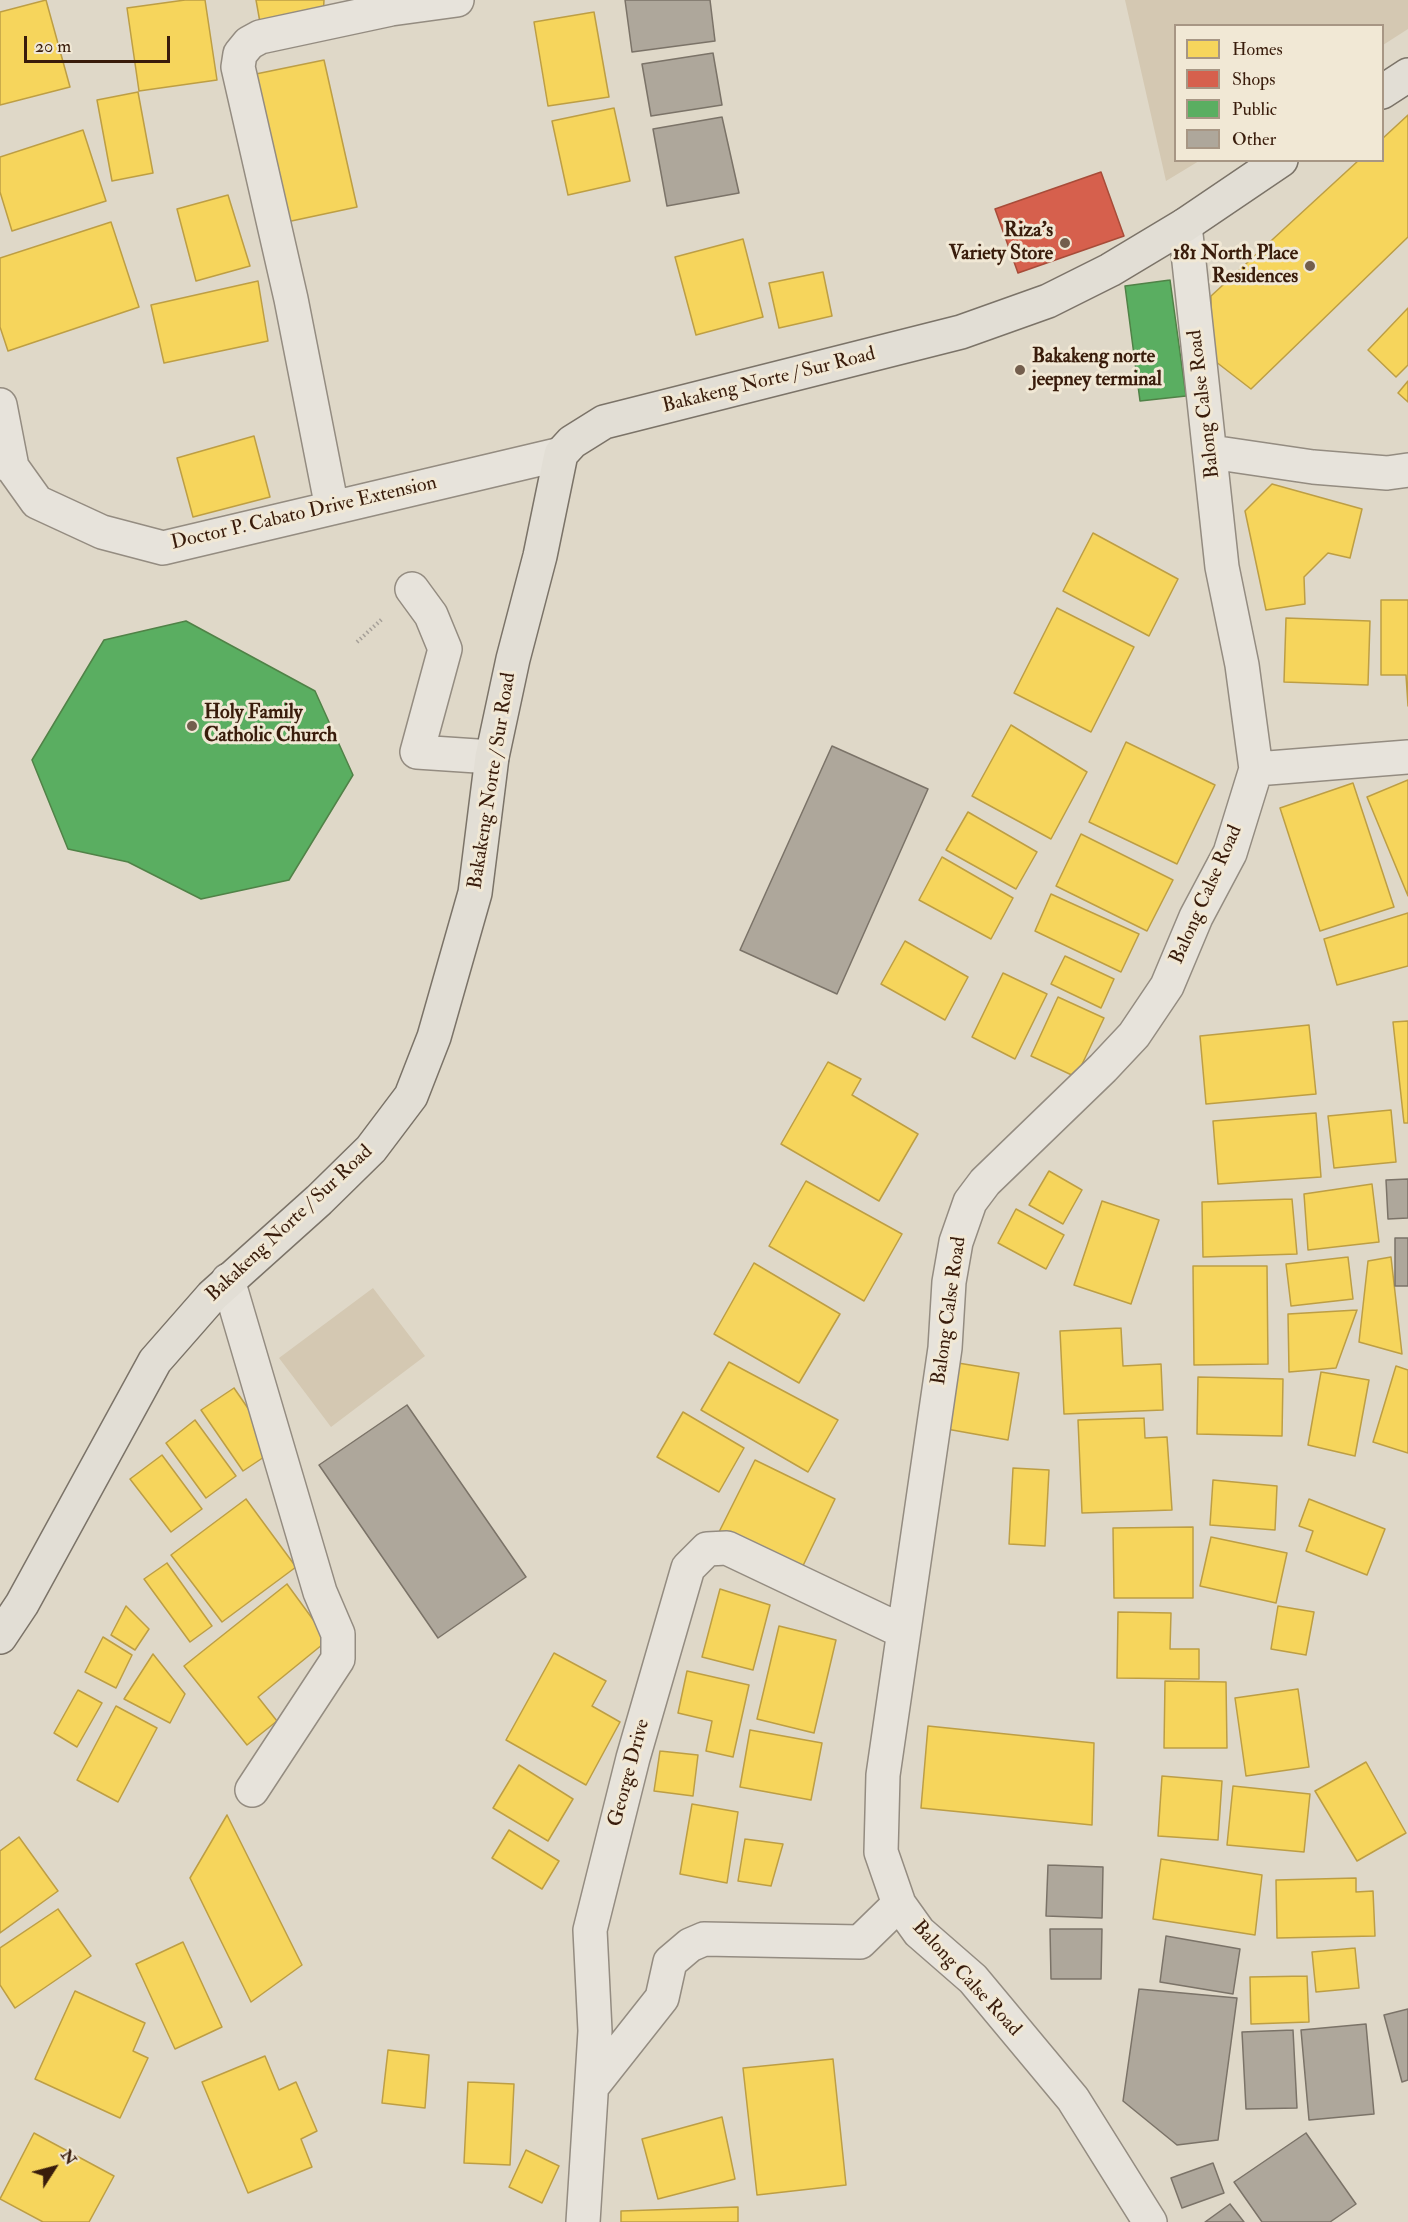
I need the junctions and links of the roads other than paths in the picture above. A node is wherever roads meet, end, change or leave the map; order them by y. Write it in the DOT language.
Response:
graph roads {
  1 [pos="457,0"];
  2 [pos="1408,75"];
  3 [pos="1384,91"];
  4 [pos="1278,162"];
  5 [pos="1185,225"];
  6 [pos="0,405"];
  7 [pos="1211,452"];
  8 [pos="561,454"];
  9 [pos="6,464"];
  10 [pos="1408,470"];
  11 [pos="332,508"];
  12 [pos="412,589"];
  13 [pos="492,757"];
  14 [pos="1408,757"];
  15 [pos="1256,769"];
  16 [pos="228,1280"];
  17 [pos="903,1631"];
  18 [pos="0,1637"];
  19 [pos="252,1790"];
  20 [pos="899,1904"];
  21 [pos="594,2084"];
  22 [pos="583,2222"];
  23 [pos="1150,2222"];
  1 -- 11 [label="street"];
  2 -- 3 [label="main road"];
  4 -- 5 [label="main road, Bakakeng Norte / Sur Road"];
  5 -- 7 [label="street, Balong Calse Road"];
  5 -- 8 [label="main road, Bakakeng Norte / Sur Road"];
  6 -- 9 [label="street"];
  7 -- 10 [label="street"];
  7 -- 15 [label="street, Balong Calse Road"];
  8 -- 11 [label="street, Doctor P. Cabato Drive Extension"];
  8 -- 13 [label="main road, Bakakeng Norte / Sur Road"];
  9 -- 11 [label="street, Doctor P. Cabato Drive Extension"];
  12 -- 13 [label="street"];
  13 -- 16 [label="main road, Bakakeng Norte / Sur Road"];
  14 -- 15 [label="street"];
  15 -- 17 [label="street, Balong Calse Road"];
  16 -- 18 [label="main road, Bakakeng Norte / Sur Road"];
  16 -- 19 [label="street"];
  17 -- 20 [label="street, Balong Calse Road"];
  17 -- 21 [label="street, George Drive"];
  20 -- 21 [label="street"];
  20 -- 23 [label="street, Balong Calse Road"];
  21 -- 22 [label="street, George Drive"];
}
